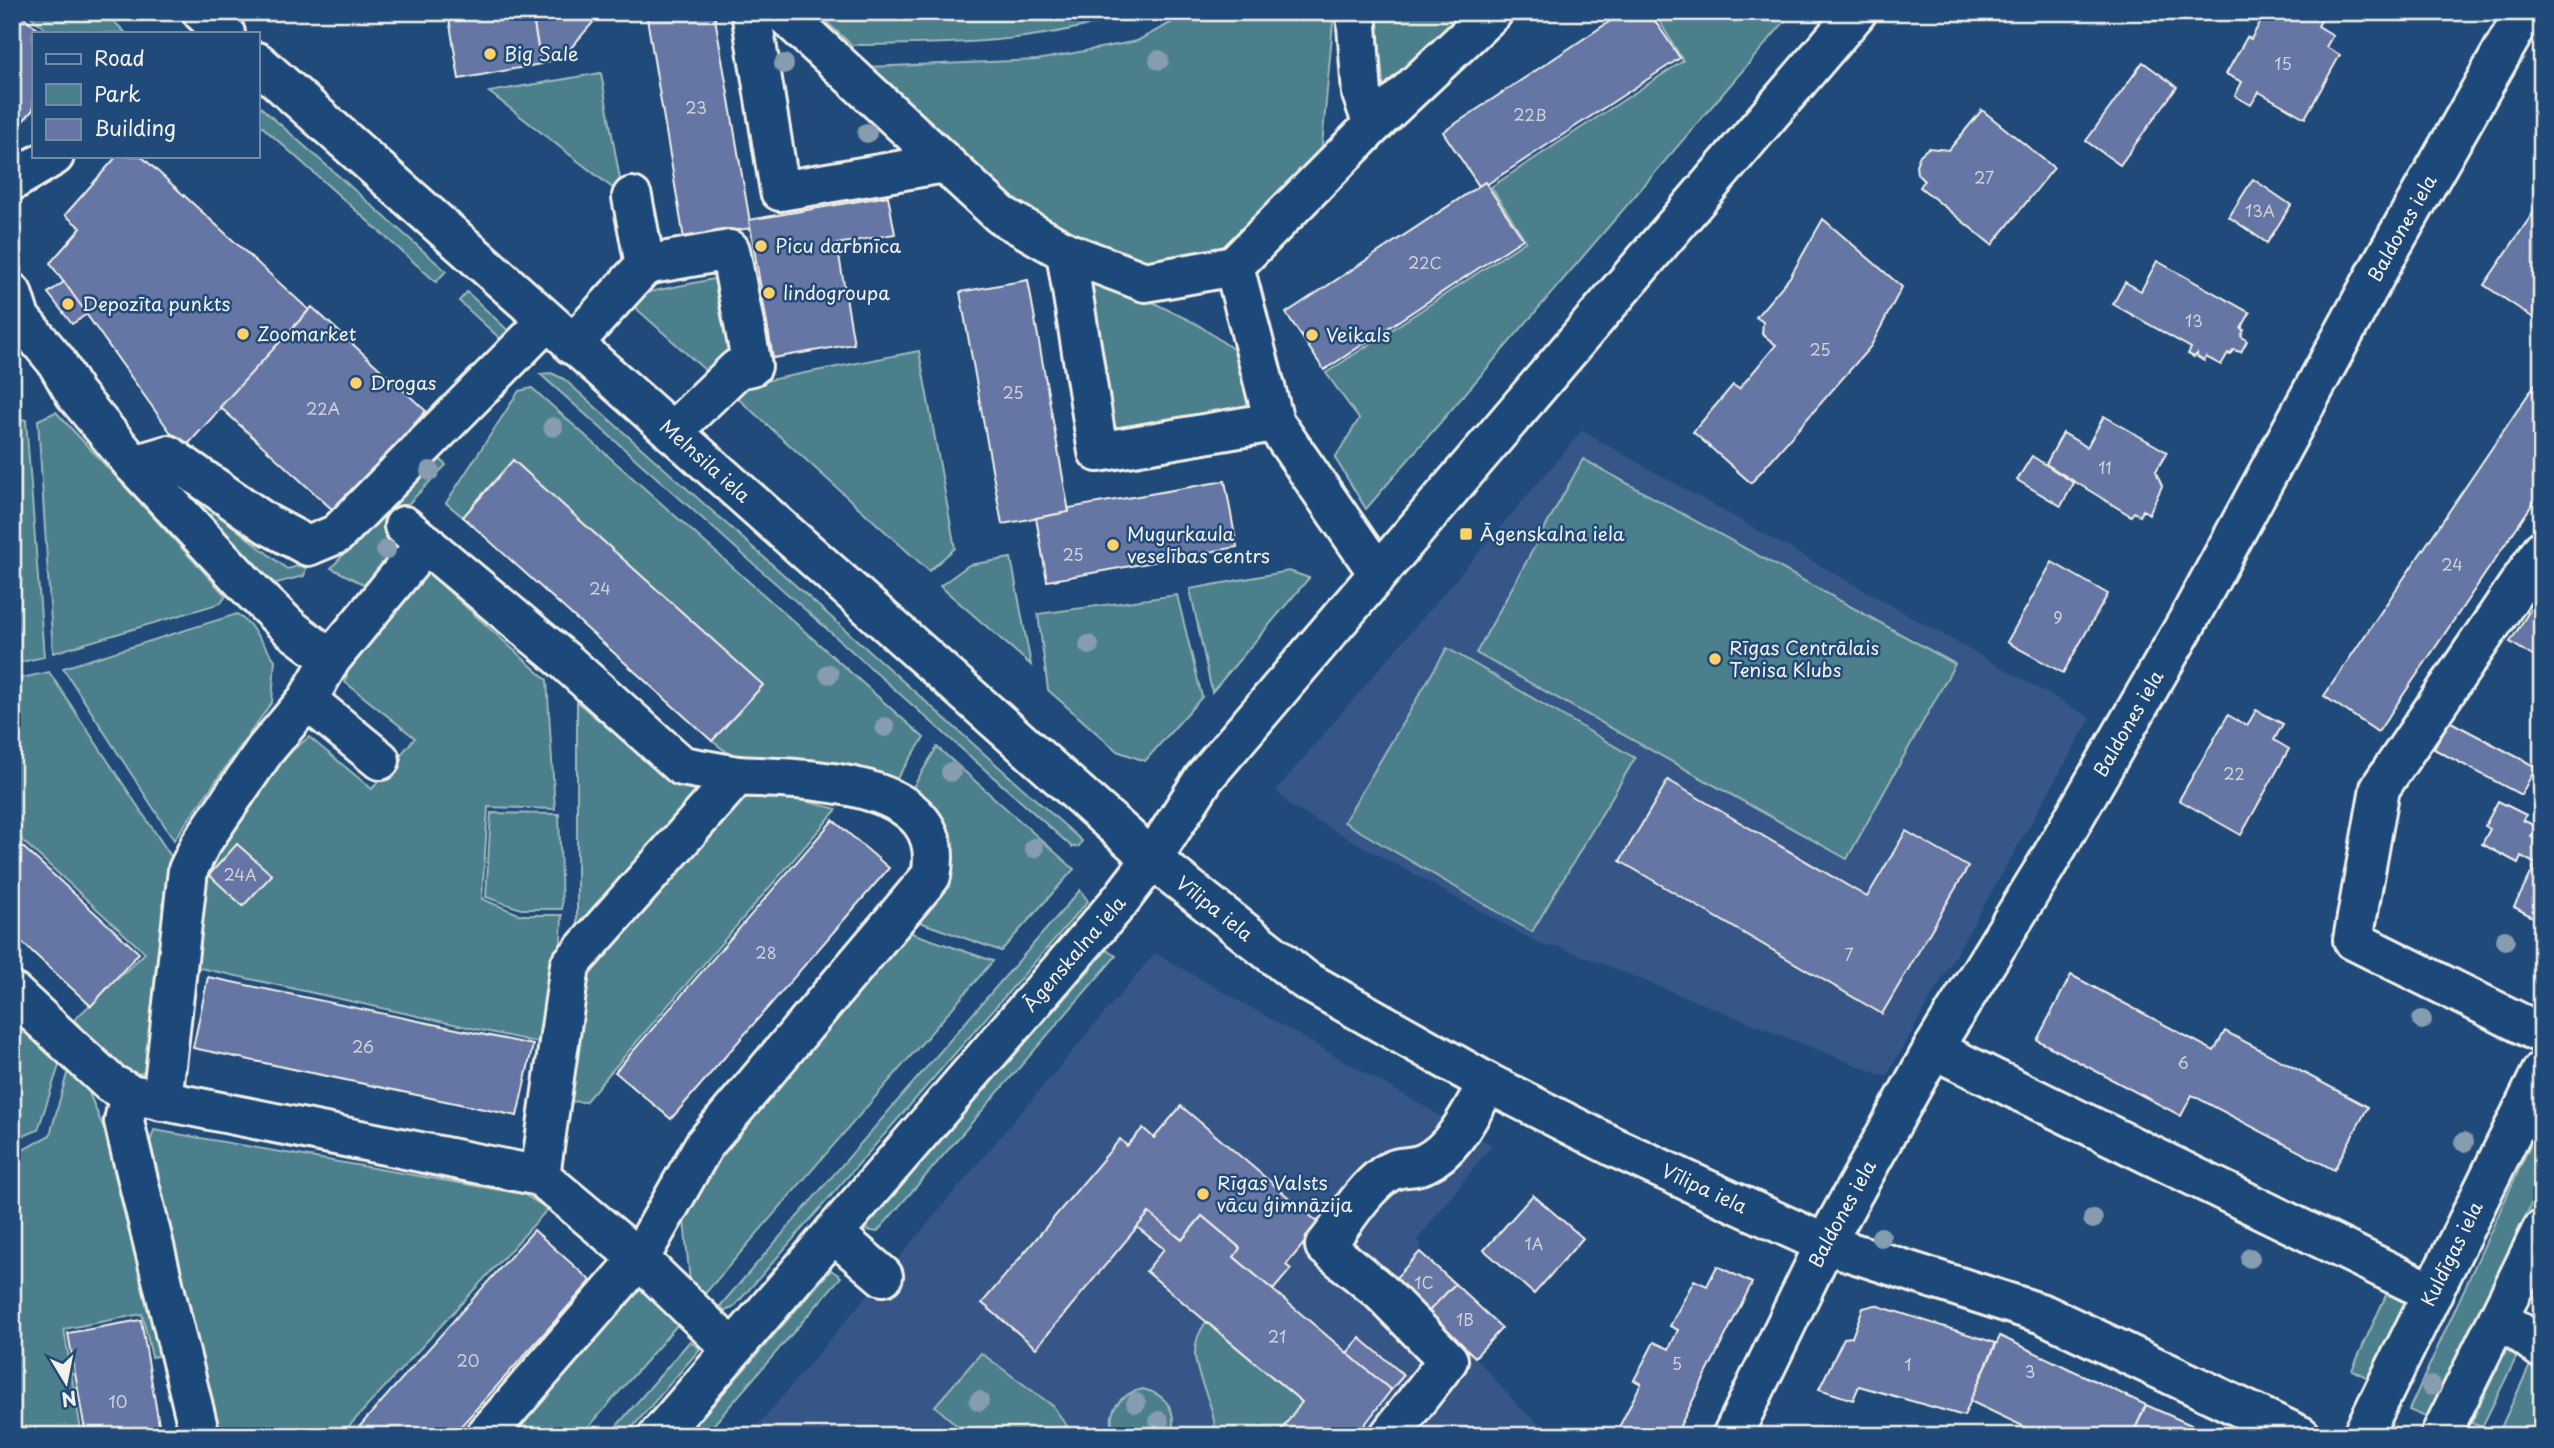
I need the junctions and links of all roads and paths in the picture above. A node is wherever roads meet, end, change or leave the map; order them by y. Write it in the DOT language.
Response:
graph roads {
  1 [pos="751,12"];
  2 [pos="782,12"];
  3 [pos="1356,12"];
  4 [pos="1493,12"];
  5 [pos="1857,12"];
  6 [pos="2525,12"];
  7 [pos="259,64"];
  8 [pos="1373,125"];
  9 [pos="51,158"];
  10 [pos="946,163"];
  11 [pos="12,181"];
  12 [pos="632,197"];
  13 [pos="1066,252"];
  14 [pos="645,265"];
  15 [pos="1234,267"];
  16 [pos="12,293"];
  17 [pos="559,333"];
  18 [pos="1275,422"];
  19 [pos="672,432"];
  20 [pos="134,465"];
  21 [pos="2542,550"];
  22 [pos="1378,573"];
  23 [pos="331,659"];
  24 [pos="307,700"];
  25 [pos="380,760"];
  26 [pos="737,776"];
  27 [pos="1152,859"];
  28 [pos="12,992"];
  29 [pos="2542,1034"];
  30 [pos="1933,1049"];
  31 [pos="2542,1071"];
  32 [pos="1488,1083"];
  33 [pos="146,1097"];
  34 [pos="540,1176"];
  35 [pos="2542,1230"];
  36 [pos="833,1233"];
  37 [pos="1825,1244"];
  38 [pos="639,1259"];
  39 [pos="883,1276"];
  40 [pos="2433,1293"];
  41 [pos="2499,1317"];
  42 [pos="732,1349"];
  43 [pos="2542,1349"];
  44 [pos="200,1436"];
  45 [pos="485,1436"];
  46 [pos="657,1436"];
  47 [pos="1390,1436"];
  48 [pos="1732,1436"];
  49 [pos="2301,1436"];
  50 [pos="2362,1436"];
  51 [pos="2440,1436"];
  1 -- 10 [label="street"];
  2 -- 10 [label="street"];
  3 -- 8 [label="street"];
  4 -- 8 [label="street"];
  5 -- 22 [label="street, Āgenskalna iela"];
  6 -- 30 [label="street, Baldones iela"];
  7 -- 17 [label="street, Melnsila iela"];
  8 -- 15 [label="street"];
  9 -- 11 [label="street"];
  10 -- 13 [label="street"];
  12 -- 14 [label="street"];
  13 -- 15 [label="street"];
  13 -- 18 [label="street"];
  14 -- 17 [label="street"];
  14 -- 19 [label="street"];
  15 -- 18 [label="street"];
  16 -- 20 [label="street"];
  17 -- 19 [label="street, Melnsila iela"];
  17 -- 20 [label="street"];
  18 -- 22 [label="street"];
  19 -- 27 [label="street, Melnsila iela"];
  20 -- 23 [label="street"];
  21 -- 29 [label="street"];
  22 -- 27 [label="street, Āgenskalna iela"];
  23 -- 24 [label="street"];
  23 -- 26 [label="street"];
  24 -- 25 [label="street"];
  24 -- 33 [label="street"];
  26 -- 34 [label="street"];
  26 -- 38 [label="street"];
  27 -- 32 [label="street, Vīlipa iela"];
  27 -- 36 [label="street, Āgenskalna iela"];
  28 -- 33 [label="street"];
  30 -- 37 [label="street, Baldones iela"];
  30 -- 40 [label="street"];
  31 -- 40 [label="street, Kuldīgas iela"];
  32 -- 37 [label="street, Vīlipa iela"];
  32 -- 47 [label="street"];
  33 -- 34 [label="street"];
  33 -- 44 [label="street"];
  34 -- 38 [label="street"];
  35 -- 41 [label="street"];
  36 -- 39 [label="street"];
  36 -- 42 [label="street, Āgenskalna iela"];
  37 -- 48 [label="street, Baldones iela"];
  37 -- 49 [label="street, Vīlipa iela"];
  38 -- 42 [label="street"];
  38 -- 45 [label="street"];
  40 -- 50 [label="street, Kuldīgas iela"];
  41 -- 43 [label="street"];
  41 -- 51 [label="street"];
  42 -- 46 [label="street, Āgenskalna iela"];
}
